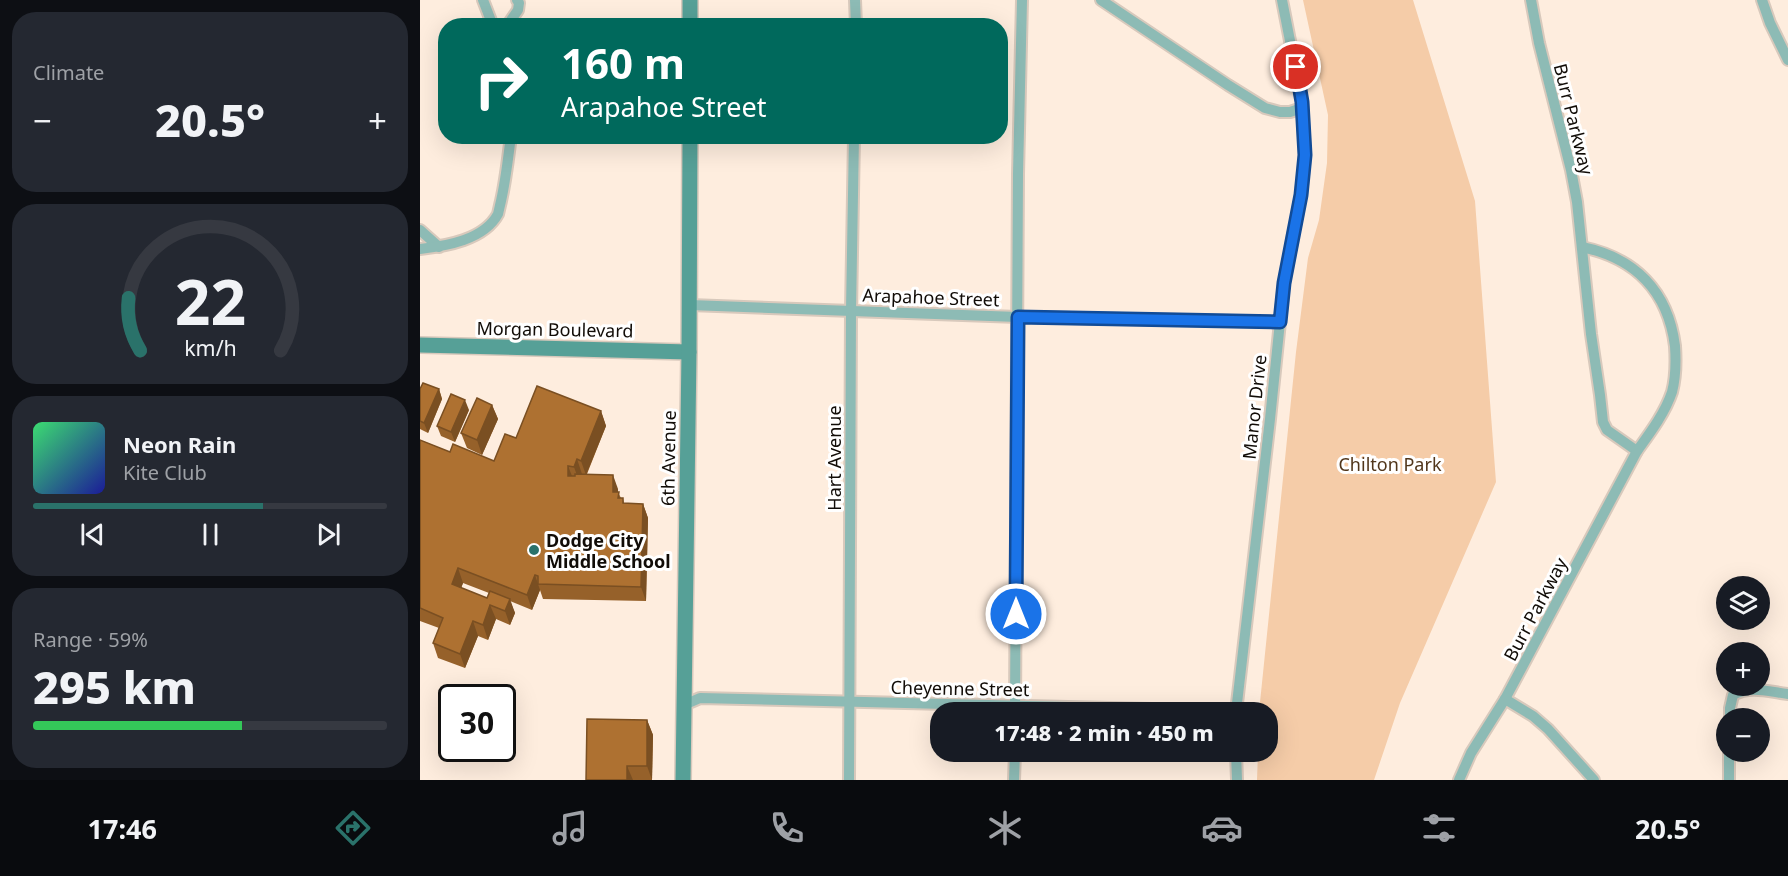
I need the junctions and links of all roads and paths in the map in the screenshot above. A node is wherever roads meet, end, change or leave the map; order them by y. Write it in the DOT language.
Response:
graph roads {
  1 [pos="483,0"];
  2 [pos="690,0"];
  3 [pos="855,0"];
  4 [pos="1022,0"];
  5 [pos="1101,0"];
  6 [pos="1282,0"];
  7 [pos="1531,0"];
  8 [pos="1762,0"];
  9 [pos="520,1"];
  10 [pos="490,18"];
  11 [pos="512,18"];
  12 [pos="690,18"];
  13 [pos="856,18"];
  14 [pos="1788,60"];
  15 [pos="1302,108"];
  16 [pos="510,144"];
  17 [pos="690,144"];
  18 [pos="854,144"];
  19 [pos="420,230"];
  20 [pos="439,247"];
  21 [pos="1582,247"];
  22 [pos="420,249"];
  23 [pos="690,305"];
  24 [pos="851,311"];
  25 [pos="1018,317"];
  26 [pos="1280,322"];
  27 [pos="420,345"];
  28 [pos="689,352"];
  29 [pos="1637,451"];
  30 [pos="1788,694"];
  31 [pos="1505,699"];
  32 [pos="849,702"];
  33 [pos="1015,702"];
  34 [pos="1237,702"];
  35 [pos="684,705"];
  36 [pos="930,705"];
  37 [pos="1730,708"];
  38 [pos="1015,762"];
  39 [pos="1236,762"];
  40 [pos="1729,762"];
  41 [pos="683,780"];
  42 [pos="849,780"];
  43 [pos="1014,780"];
  44 [pos="1237,780"];
  45 [pos="1459,780"];
  46 [pos="1594,780"];
  47 [pos="1729,780"];
  1 -- 10 [label="street"];
  2 -- 12 [label="street"];
  3 -- 13 [label="street"];
  4 -- 25 [label="street"];
  5 -- 15 [label="street"];
  6 -- 15 [label="street, Manor Drive"];
  7 -- 21 [label="street, Burr Parkway"];
  8 -- 14 [label="street"];
  9 -- 11 [label="street"];
  15 -- 26 [label="street, Manor Drive"];
  16 -- 20 [label="street"];
  17 -- 23 [label="street, 6th Avenue"];
  18 -- 24 [label="street, Hart Avenue"];
  19 -- 20 [label="street"];
  20 -- 22 [label="street"];
  21 -- 29 [label="street, Burr Parkway"];
  21 -- 29 [label="street, Burr Parkway"];
  23 -- 24 [label="street, Arapahoe Street"];
  23 -- 28 [label="street, 6th Avenue"];
  24 -- 25 [label="street, Arapahoe Street"];
  24 -- 32 [label="street, Hart Avenue"];
  25 -- 26 [label="street, Arapahoe Street"];
  25 -- 33 [label="street"];
  26 -- 34 [label="street, Manor Drive"];
  27 -- 28 [label="street, Morgan Boulevard"];
  28 -- 35 [label="street, 6th Avenue"];
  29 -- 31 [label="street, Burr Parkway"];
  30 -- 37 [label="street"];
  31 -- 45 [label="street, Burr Parkway"];
  31 -- 46 [label="street"];
  32 -- 35 [label="street, Cheyenne Street"];
  32 -- 36 [label="street, Cheyenne Street"];
  32 -- 42 [label="street, Hart Avenue"];
  35 -- 41 [label="street, 6th Avenue"];
  38 -- 43 [label="street"];
  39 -- 44 [label="street"];
  40 -- 47 [label="street"];
}
